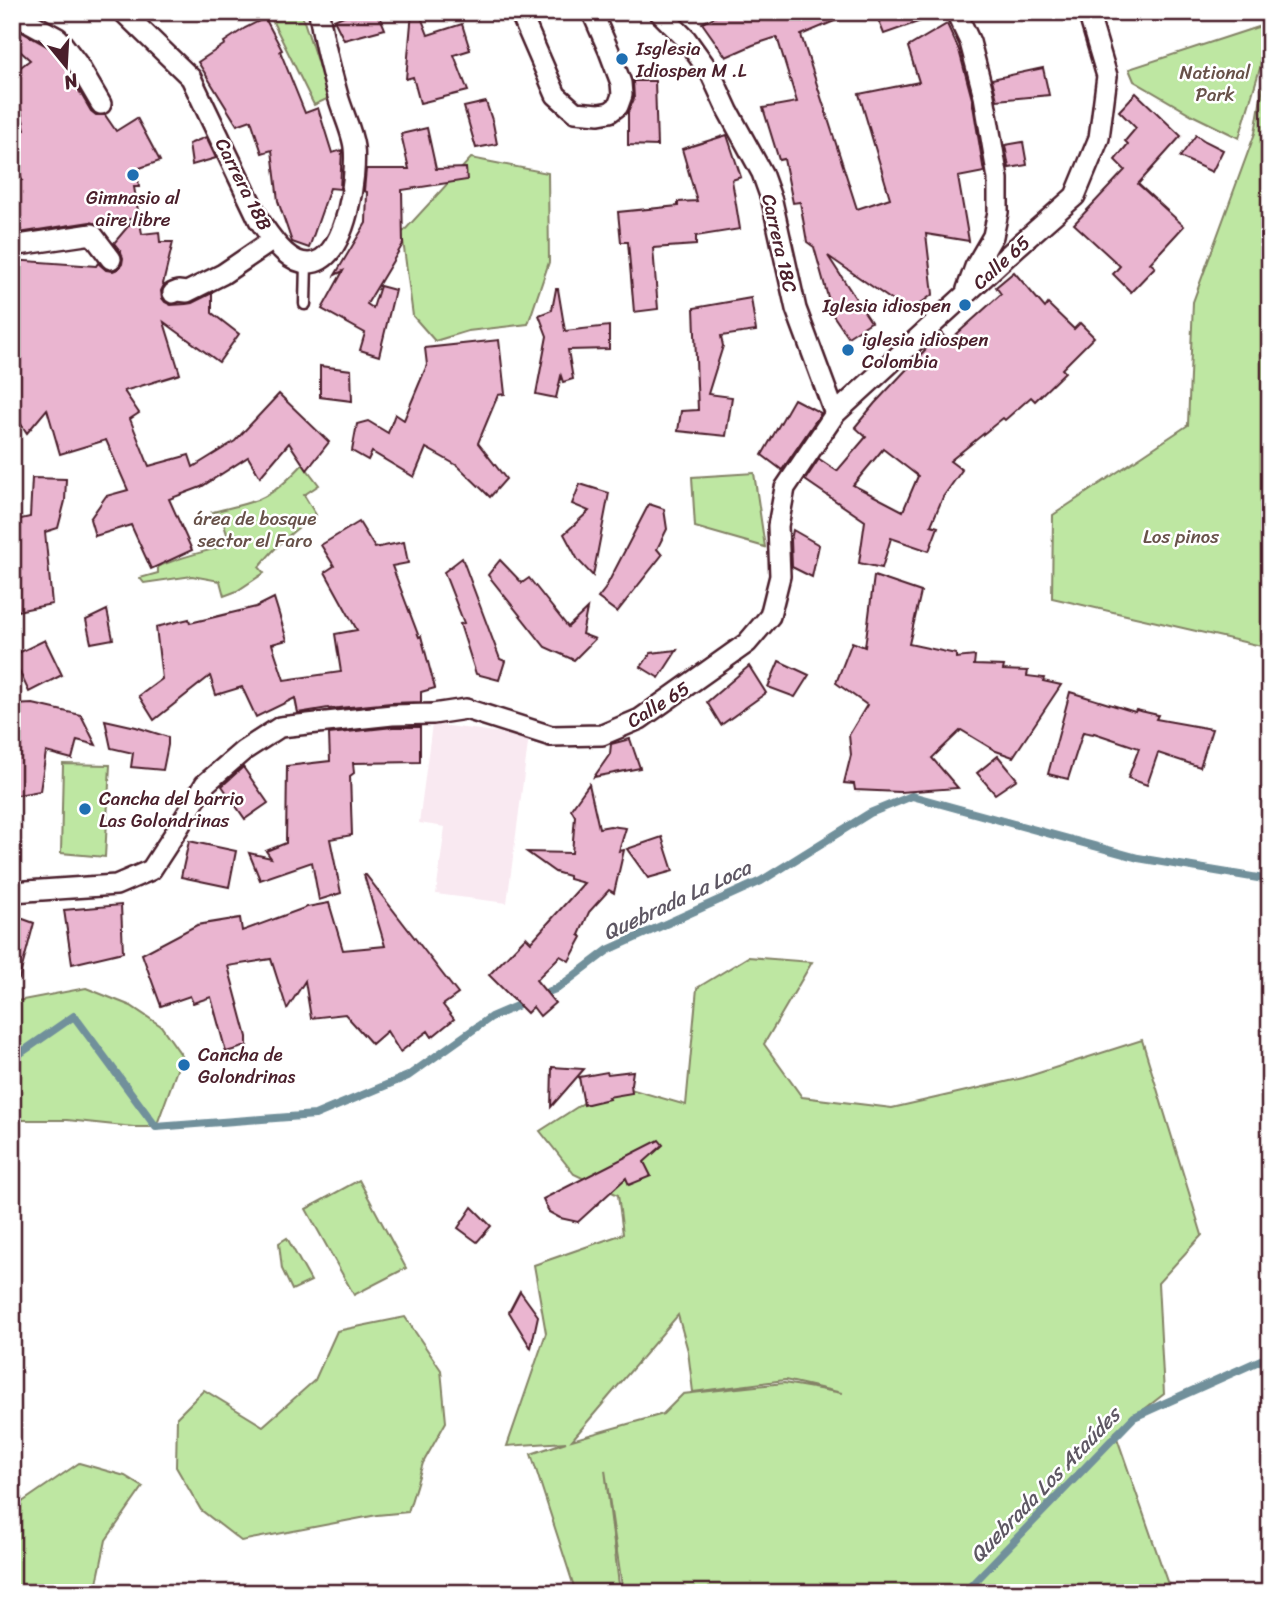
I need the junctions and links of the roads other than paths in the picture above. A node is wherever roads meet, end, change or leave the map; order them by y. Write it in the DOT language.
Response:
graph roads {
  1 [pos="123,12"];
  2 [pos="319,12"];
  3 [pos="520,12"];
  4 [pos="592,12"];
  5 [pos="659,12"];
  6 [pos="956,12"];
  7 [pos="1088,12"];
  8 [pos="12,13"];
  9 [pos="101,104"];
  10 [pos="273,240"];
  11 [pos="12,246"];
  12 [pos="111,259"];
  13 [pos="306,263"];
  14 [pos="173,293"];
  15 [pos="965,295"];
  16 [pos="305,304"];
  17 [pos="835,414"];
  18 [pos="12,892"];
  1 -- 10 [label="street, Carrera 18B"];
  2 -- 13 [label="street"];
  3 -- 4 [label="street"];
  5 -- 17 [label="street, Carrera 18C"];
  6 -- 15 [label="street"];
  7 -- 15 [label="street, Calle 65"];
  8 -- 9 [label="street"];
  10 -- 13 [label="street, Carrera 18B"];
  10 -- 14 [label="street"];
  11 -- 12 [label="street"];
  13 -- 16 [label="lane"];
  15 -- 17 [label="street, Calle 65"];
  17 -- 18 [label="street, Calle 65"];
}
